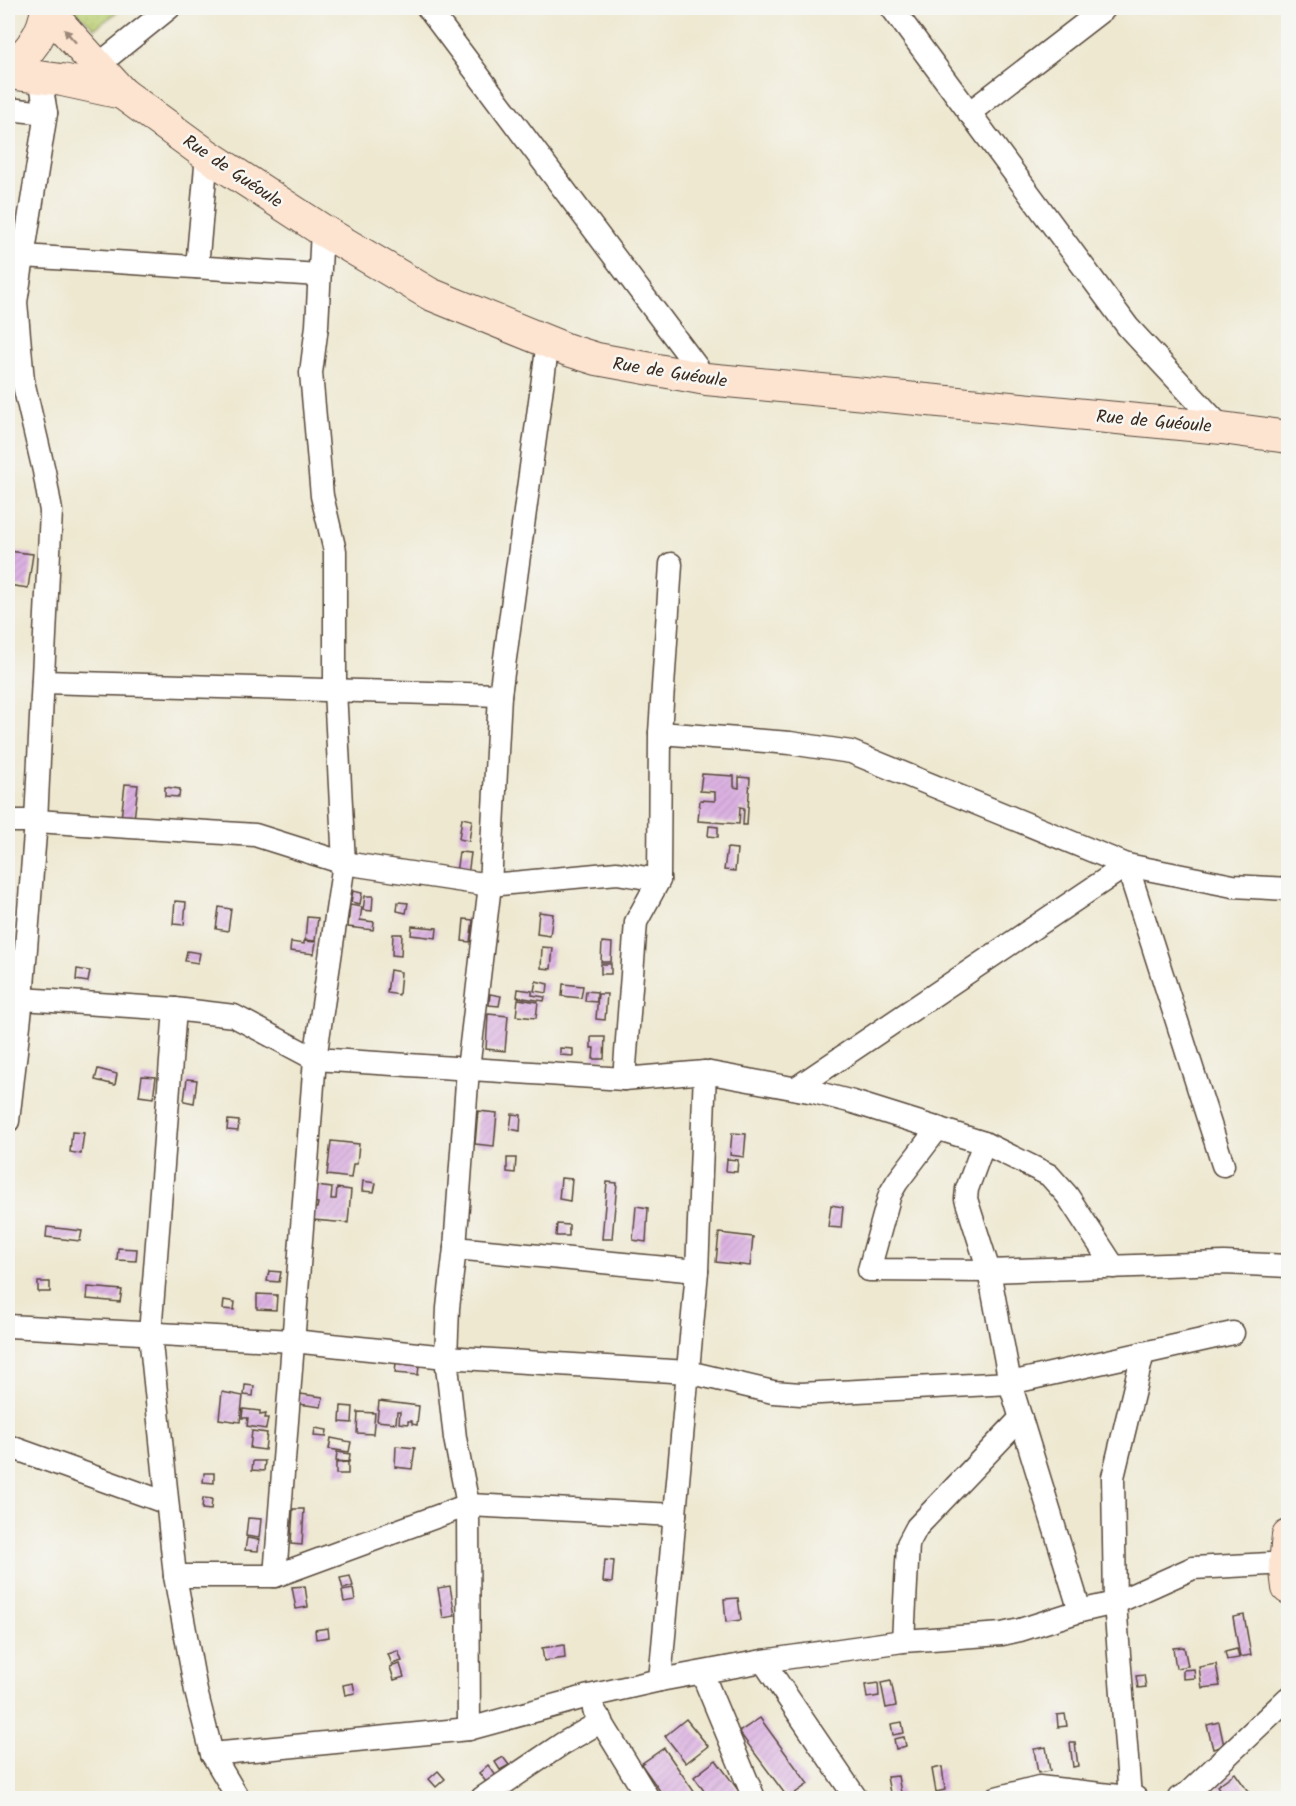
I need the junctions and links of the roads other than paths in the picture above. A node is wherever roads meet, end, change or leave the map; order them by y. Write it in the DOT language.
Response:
graph roads {
  1 [pos="169,8"];
  2 [pos="428,8"];
  3 [pos="892,8"];
  4 [pos="47,9"];
  5 [pos="1095,10"];
  6 [pos="8,66"];
  7 [pos="97,66"];
  8 [pos="8,73"];
  9 [pos="40,77"];
  10 [pos="122,93"];
  11 [pos="8,109"];
  12 [pos="46,113"];
  13 [pos="969,113"];
  14 [pos="207,154"];
  15 [pos="322,230"];
  16 [pos="23,256"];
  17 [pos="196,267"];
  18 [pos="319,275"];
  19 [pos="548,342"];
  20 [pos="706,380"];
  21 [pos="1222,428"];
  22 [pos="1288,438"];
  23 [pos="671,564"];
  24 [pos="43,682"];
  25 [pos="335,690"];
  26 [pos="500,695"];
  27 [pos="660,733"];
  28 [pos="8,821"];
  29 [pos="36,821"];
  30 [pos="344,863"];
  31 [pos="1127,865"];
  32 [pos="659,880"];
  33 [pos="490,885"];
  34 [pos="1288,889"];
  35 [pos="22,999"];
  36 [pos="175,1009"];
  37 [pos="315,1059"];
  38 [pos="468,1069"];
  39 [pos="705,1072"];
  40 [pos="624,1079"];
  41 [pos="796,1088"];
  42 [pos="8,1121"];
  43 [pos="938,1128"];
  44 [pos="984,1143"];
  45 [pos="1223,1164"];
  46 [pos="455,1248"];
  47 [pos="1288,1266"];
  48 [pos="1114,1267"];
  49 [pos="697,1271"];
  50 [pos="989,1271"];
  51 [pos="8,1326"];
  52 [pos="1233,1333"];
  53 [pos="150,1334"];
  54 [pos="293,1341"];
  55 [pos="1143,1353"];
  56 [pos="446,1357"];
  57 [pos="688,1372"];
  58 [pos="1010,1383"];
  59 [pos="1021,1418"];
  60 [pos="8,1446"];
  61 [pos="167,1503"];
  62 [pos="468,1505"];
  63 [pos="675,1515"];
  64 [pos="1288,1563"];
  65 [pos="175,1576"];
  66 [pos="275,1576"];
  67 [pos="1115,1603"];
  68 [pos="1080,1611"];
  69 [pos="903,1641"];
  70 [pos="763,1661"];
  71 [pos="702,1673"];
  72 [pos="660,1680"];
  73 [pos="585,1697"];
  74 [pos="1288,1698"];
  75 [pos="602,1721"];
  76 [pos="469,1729"];
  77 [pos="212,1754"];
  78 [pos="1042,1793"];
  79 [pos="1179,1796"];
  80 [pos="238,1798"];
  81 [pos="482,1798"];
  82 [pos="648,1798"];
  83 [pos="754,1798"];
  84 [pos="856,1798"];
  85 [pos="996,1798"];
  86 [pos="1133,1798"];
  1 -- 7 [label="street"];
  2 -- 20 [label="street"];
  3 -- 13 [label="street"];
  4 -- 6 [label="main road"];
  7 -- 4 [label="main road, Rue de Guéoule, one-way"];
  5 -- 13 [label="street"];
  7 -- 10 [label="main road, Rue de Guéoule"];
  8 -- 9 [label="main road, Rue de Guéoule"];
  9 -- 10 [label="main road, Rue de Guéoule"];
  9 -- 12 [label="street"];
  10 -- 14 [label="main road, Rue de Guéoule"];
  11 -- 12 [label="street"];
  12 -- 16 [label="street"];
  13 -- 21 [label="street"];
  14 -- 15 [label="main road, Rue de Guéoule"];
  14 -- 17 [label="street"];
  15 -- 18 [label="street"];
  15 -- 19 [label="main road, Rue de Guéoule"];
  16 -- 17 [label="street"];
  16 -- 24 [label="street"];
  17 -- 18 [label="street"];
  18 -- 25 [label="street"];
  19 -- 20 [label="main road, Rue de Guéoule"];
  19 -- 26 [label="street"];
  20 -- 21 [label="main road, Rue de Guéoule"];
  21 -- 22 [label="main road, Rue de Guéoule"];
  23 -- 27 [label="street"];
  24 -- 25 [label="street"];
  24 -- 29 [label="street"];
  25 -- 26 [label="street"];
  25 -- 30 [label="street"];
  26 -- 33 [label="street"];
  27 -- 31 [label="street"];
  27 -- 32 [label="street"];
  28 -- 29 [label="street"];
  29 -- 30 [label="street"];
  29 -- 35 [label="street"];
  30 -- 33 [label="street"];
  30 -- 37 [label="street"];
  31 -- 34 [label="street"];
  31 -- 41 [label="street"];
  31 -- 45 [label="street"];
  32 -- 33 [label="street"];
  32 -- 40 [label="street"];
  33 -- 38 [label="street"];
  35 -- 36 [label="street"];
  35 -- 42 [label="street"];
  36 -- 37 [label="street"];
  36 -- 53 [label="street"];
  37 -- 38 [label="street"];
  37 -- 54 [label="street"];
  38 -- 40 [label="street"];
  38 -- 46 [label="street"];
  39 -- 40 [label="street"];
  39 -- 41 [label="street"];
  39 -- 49 [label="street"];
  41 -- 43 [label="street"];
  43 -- 44 [label="street"];
  43 -- 50 [label="street"];
  44 -- 48 [label="street"];
  44 -- 50 [label="street"];
  46 -- 49 [label="street"];
  46 -- 56 [label="street"];
  47 -- 48 [label="street"];
  48 -- 50 [label="street"];
  49 -- 57 [label="street"];
  50 -- 58 [label="street"];
  51 -- 53 [label="street"];
  52 -- 55 [label="street"];
  53 -- 54 [label="street"];
  53 -- 61 [label="street"];
  54 -- 56 [label="street"];
  54 -- 66 [label="street"];
  55 -- 58 [label="street"];
  55 -- 67 [label="street"];
  56 -- 57 [label="street"];
  56 -- 62 [label="street"];
  57 -- 58 [label="street"];
  57 -- 63 [label="street"];
  58 -- 59 [label="street"];
  59 -- 68 [label="street"];
  59 -- 69 [label="street"];
  60 -- 61 [label="street"];
  61 -- 65 [label="street"];
  62 -- 63 [label="street"];
  62 -- 66 [label="street"];
  62 -- 76 [label="street"];
  63 -- 72 [label="street"];
  64 -- 67 [label="street"];
  65 -- 66 [label="street"];
  65 -- 77 [label="street"];
  67 -- 68 [label="street"];
  67 -- 86 [label="street"];
  68 -- 69 [label="street"];
  69 -- 70 [label="street"];
  70 -- 71 [label="street"];
  70 -- 84 [label="street"];
  71 -- 72 [label="street"];
  71 -- 83 [label="street"];
  72 -- 73 [label="street"];
  73 -- 75 [label="street"];
  73 -- 76 [label="street"];
  74 -- 79 [label="street"];
  75 -- 81 [label="street"];
  75 -- 82 [label="street"];
  76 -- 77 [label="street"];
  77 -- 80 [label="street"];
  78 -- 85 [label="street"];
  78 -- 86 [label="street"];
}
